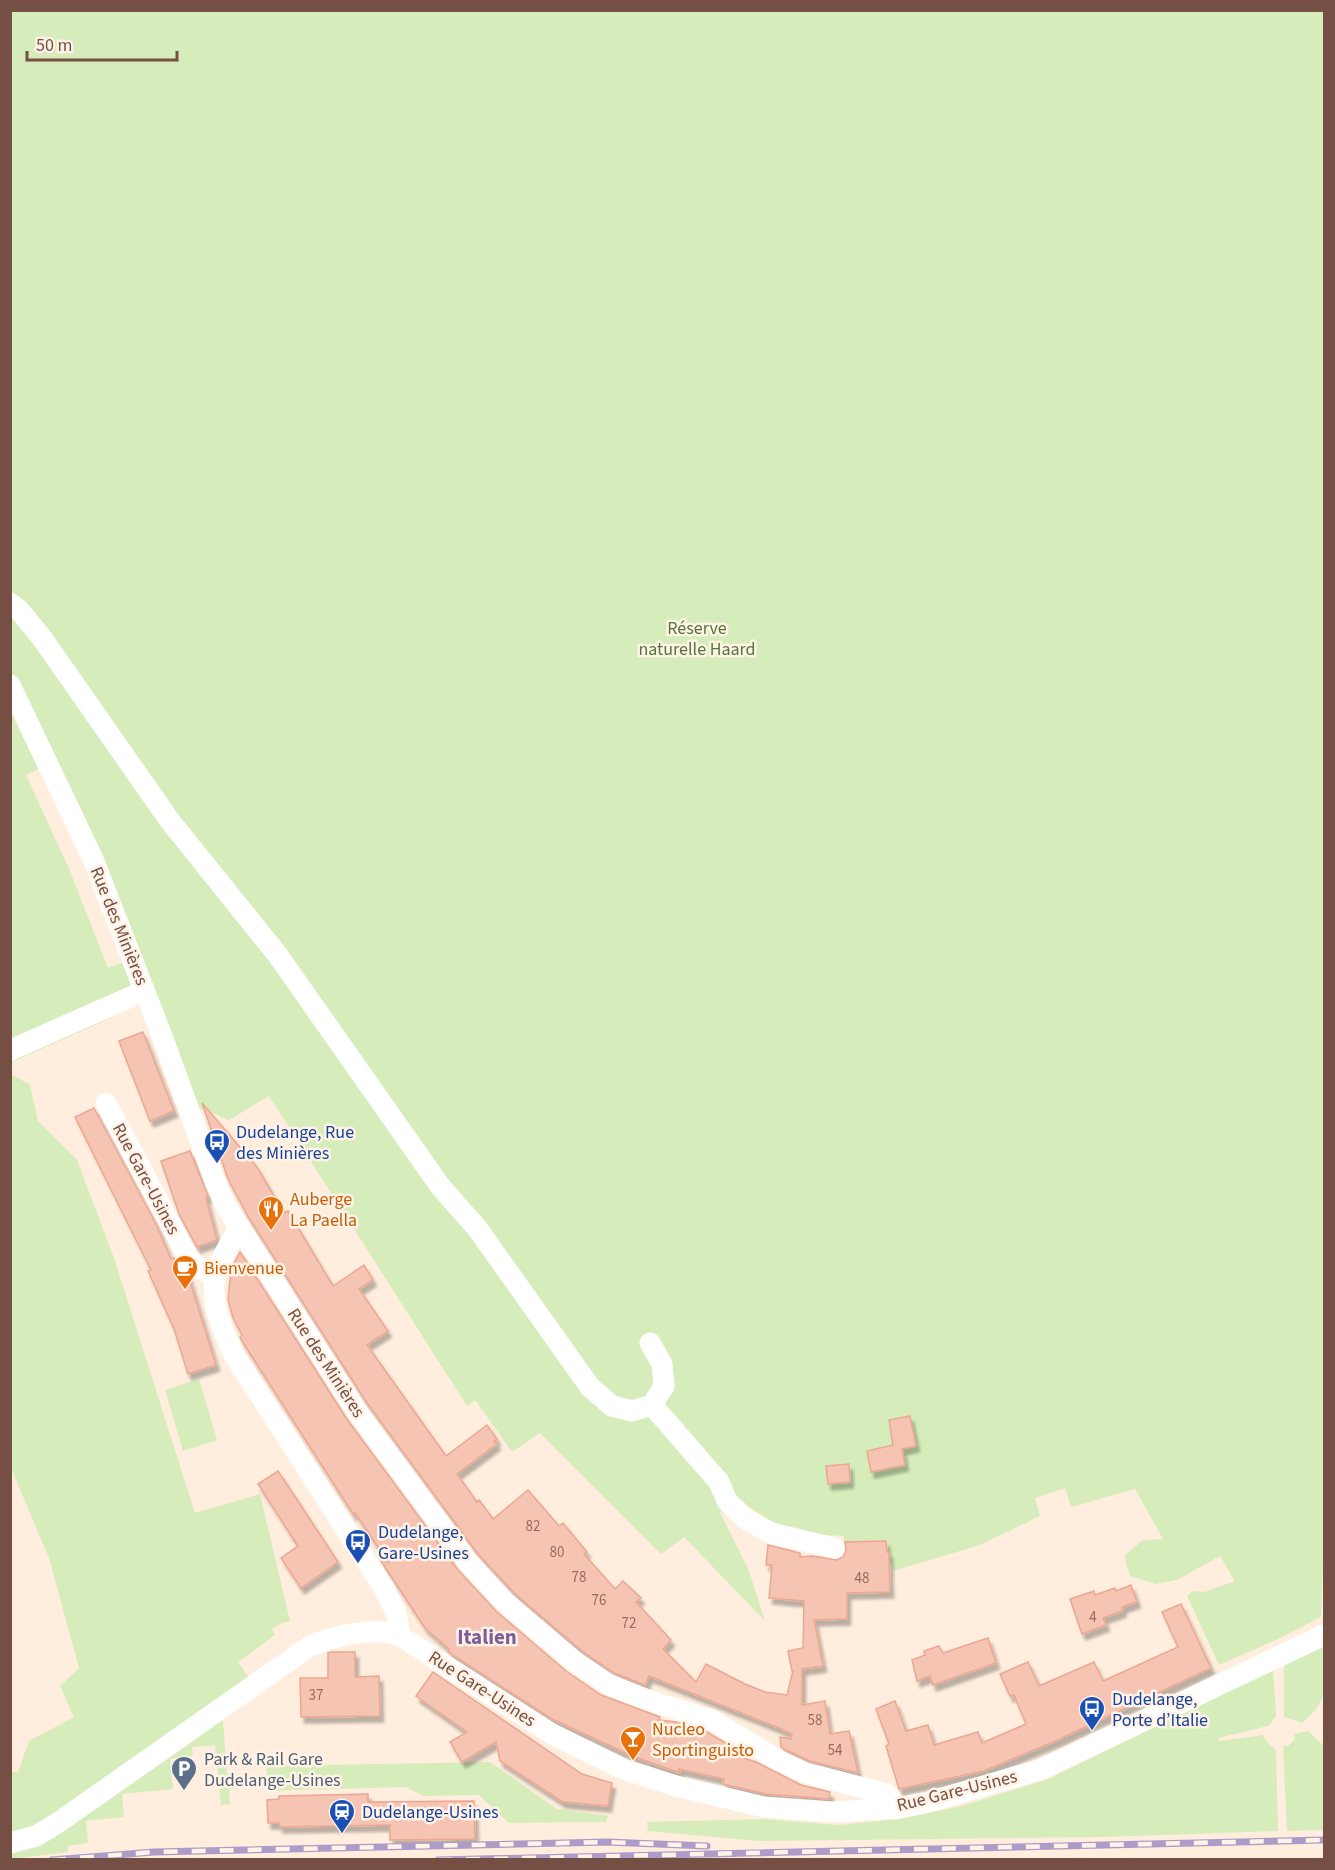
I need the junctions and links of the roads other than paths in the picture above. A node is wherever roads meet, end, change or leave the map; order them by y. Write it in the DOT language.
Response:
graph roads {
  1 [pos="10,603"];
  2 [pos="10,685"];
  3 [pos="144,991"];
  4 [pos="10,1051"];
  5 [pos="105,1102"];
  6 [pos="239,1227"];
  7 [pos="215,1275"];
  8 [pos="650,1343"];
  9 [pos="652,1405"];
  10 [pos="834,1548"];
  11 [pos="1324,1635"];
  12 [pos="400,1636"];
  13 [pos="898,1808"];
  14 [pos="10,1843"];
  1 -- 9 [label="street"];
  2 -- 3 [label="street, Rue des Minières"];
  3 -- 4 [label="street"];
  3 -- 6 [label="street, Rue des Minières"];
  5 -- 7 [label="street, Rue Gare-Usines"];
  6 -- 7 [label="street"];
  6 -- 13 [label="street, Rue des Minières"];
  7 -- 12 [label="street"];
  8 -- 9 [label="street"];
  9 -- 10 [label="street"];
  11 -- 13 [label="street, Rue Gare-Usines"];
  12 -- 13 [label="street, Rue Gare-Usines"];
  12 -- 14 [label="street, Rue Gare-Usines"];
}
